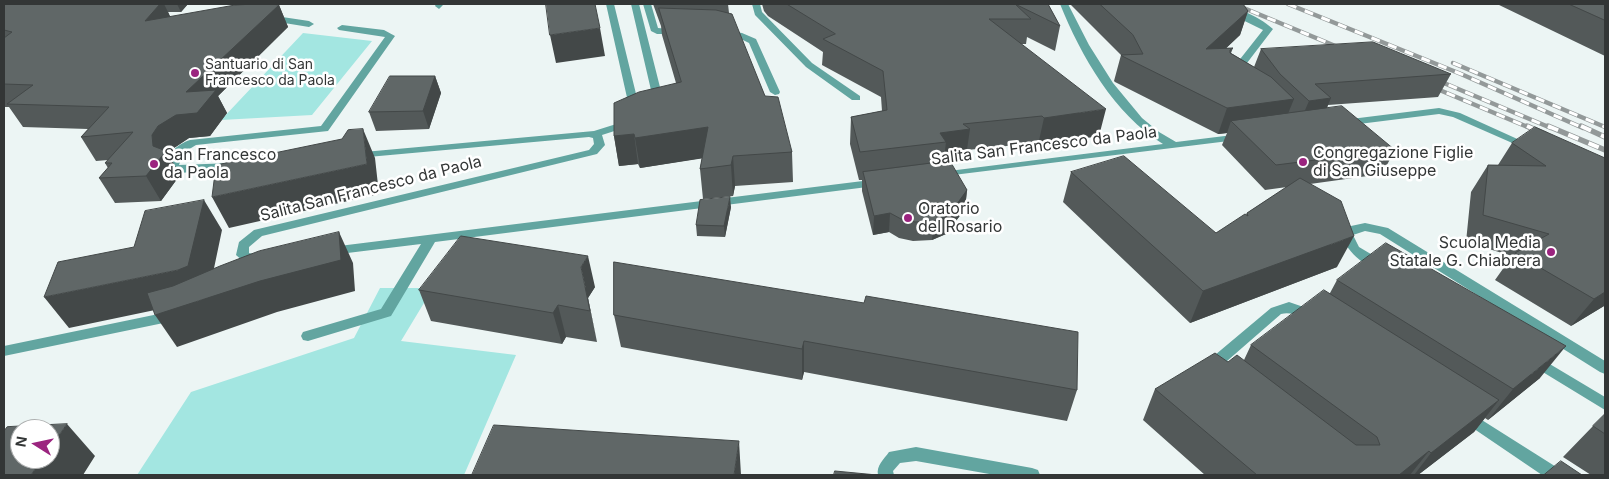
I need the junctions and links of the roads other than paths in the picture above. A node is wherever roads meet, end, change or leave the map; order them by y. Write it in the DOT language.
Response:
graph roads {
  1 [pos="610,4"];
  2 [pos="635,4"];
  3 [pos="647,4"];
  4 [pos="756,4"];
  5 [pos="1064,4"];
  6 [pos="1214,4"];
  7 [pos="261,16"];
  8 [pos="309,24"];
  9 [pos="342,28"];
  10 [pos="686,32"];
  11 [pos="712,32"];
  12 [pos="1256,84"];
  13 [pos="775,92"];
  14 [pos="856,98"];
  15 [pos="633,102"];
  16 [pos="657,110"];
  17 [pos="642,117"];
  18 [pos="1336,124"];
  19 [pos="595,134"];
  20 [pos="1250,136"];
  21 [pos="1175,146"];
  22 [pos="1544,153"];
  23 [pos="348,156"];
  24 [pos="248,165"];
  25 [pos="926,177"];
  26 [pos="886,182"];
  27 [pos="431,238"];
  28 [pos="320,252"];
  29 [pos="273,258"];
  30 [pos="1396,276"];
  31 [pos="188,313"];
  32 [pos="1327,325"];
  33 [pos="308,336"];
  34 [pos="4,351"];
  35 [pos="1522,352"];
  36 [pos="1605,368"];
  37 [pos="1230,383"];
  38 [pos="1605,404"];
  39 [pos="1457,411"];
  40 [pos="886,475"];
  41 [pos="1032,475"];
  42 [pos="1555,475"];
  1 -- 15 [label="street"];
  2 -- 16 [label="street"];
  3 -- 10 [label="street"];
  4 -- 14 [label="street"];
  5 -- 21 [label="street"];
  6 -- 12 [label="street"];
  7 -- 8 [label="street"];
  9 -- 24 [label="street"];
  11 -- 13 [label="street"];
  17 -- 19 [label="street"];
  18 -- 22 [label="street"];
  19 -- 23 [label="street, Salita San Francesco da Paola"];
  19 -- 29 [label="street, Salita San Francesco da Paola"];
  20 -- 21 [label="street, Salita San Francesco da Paola"];
  21 -- 25 [label="street, Salita San Francesco da Paola"];
  26 -- 27 [label="street"];
  27 -- 28 [label="street"];
  27 -- 33 [label="street"];
  30 -- 36 [label="street"];
  31 -- 34 [label="street"];
  32 -- 37 [label="street"];
  35 -- 38 [label="street"];
  39 -- 42 [label="street"];
  40 -- 41 [label="street"];
}
